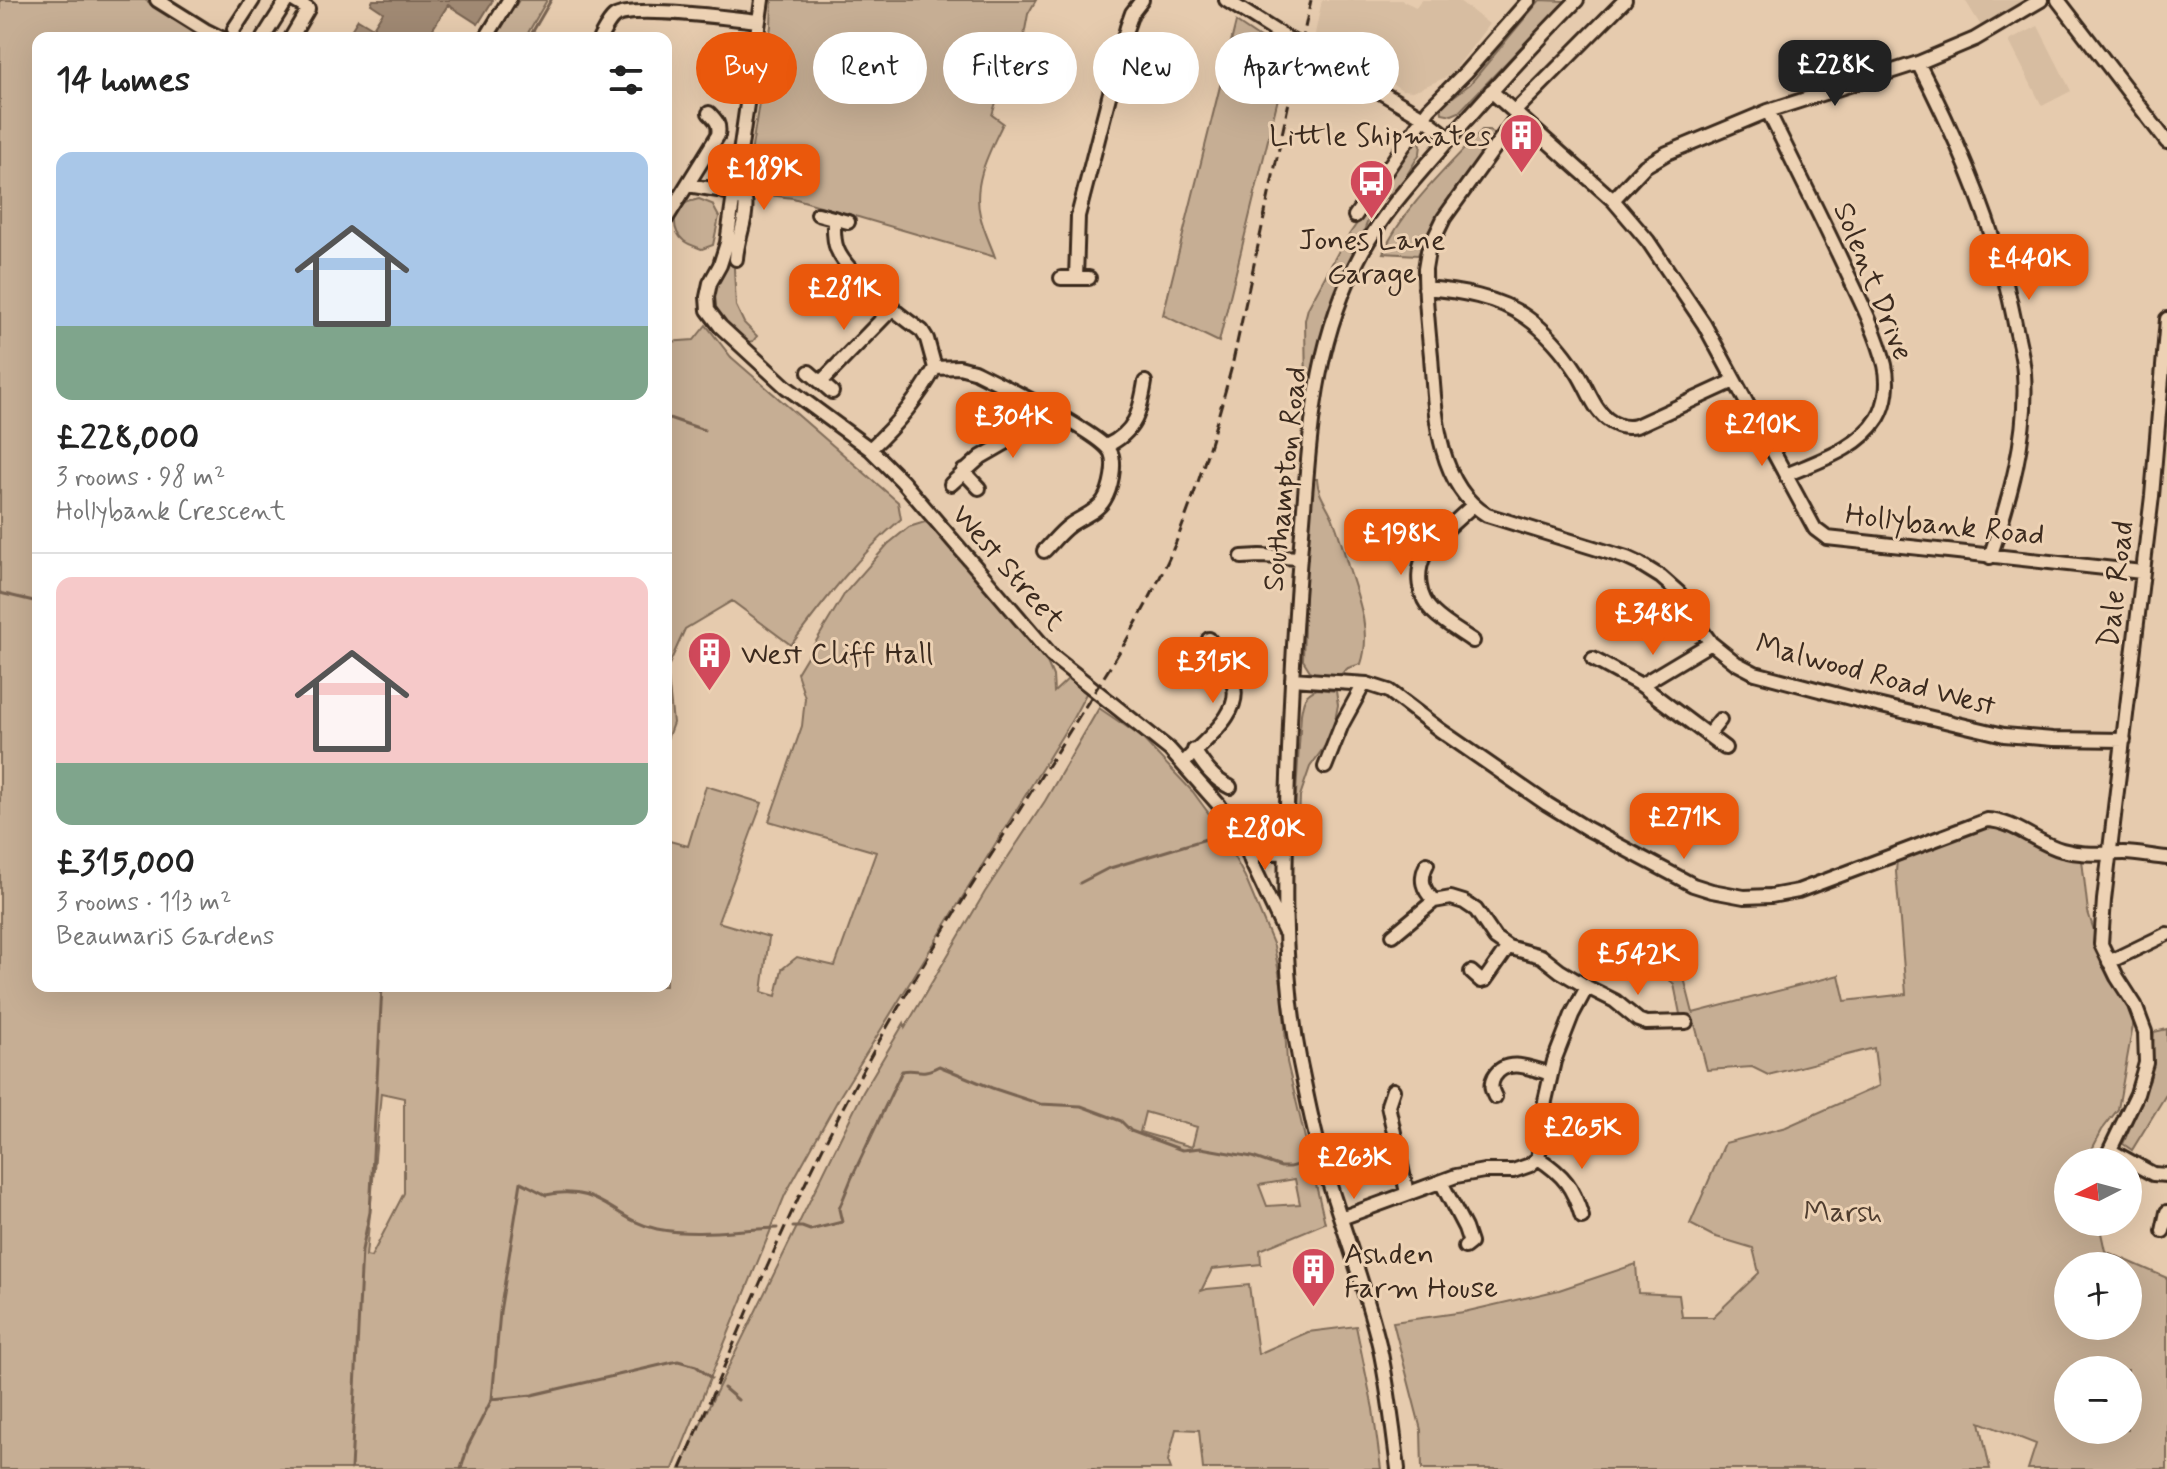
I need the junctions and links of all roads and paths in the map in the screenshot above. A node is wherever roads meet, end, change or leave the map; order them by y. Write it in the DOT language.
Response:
graph roads {
  1 [pos="157,0"];
  2 [pos="253,0"];
  3 [pos="287,0"];
  4 [pos="293,0"];
  5 [pos="509,0"];
  6 [pos="762,0"];
  7 [pos="1142,0"];
  8 [pos="1226,0"];
  9 [pos="1529,0"];
  10 [pos="1577,0"];
  11 [pos="1625,0"];
  12 [pos="2041,0"];
  13 [pos="2058,0"];
  14 [pos="759,21"];
  15 [pos="234,29"];
  16 [pos="209,32"];
  17 [pos="267,32"];
  18 [pos="295,32"];
  19 [pos="490,32"];
  20 [pos="604,32"];
  21 [pos="1918,63"];
  22 [pos="1491,91"];
  23 [pos="1768,111"];
  24 [pos="709,113"];
  25 [pos="1516,114"];
  26 [pos="1423,117"];
  27 [pos="1450,138"];
  28 [pos="2167,142"];
  29 [pos="688,185"];
  30 [pos="734,196"];
  31 [pos="1613,200"];
  32 [pos="672,210"];
  33 [pos="818,214"];
  34 [pos="1355,216"];
  35 [pos="834,218"];
  36 [pos="848,222"];
  37 [pos="736,259"];
  38 [pos="1061,278"];
  39 [pos="1425,288"];
  40 [pos="893,308"];
  41 [pos="2167,319"];
  42 [pos="935,368"];
  43 [pos="809,372"];
  44 [pos="1734,381"];
  45 [pos="821,382"];
  46 [pos="1145,382"];
  47 [pos="832,392"];
  48 [pos="1038,404"];
  49 [pos="1106,446"];
  50 [pos="870,449"];
  51 [pos="963,471"];
  52 [pos="1786,475"];
  53 [pos="951,484"];
  54 [pos="979,488"];
  55 [pos="2152,496"];
  56 [pos="2167,497"];
  57 [pos="1473,505"];
  58 [pos="1044,551"];
  59 [pos="1242,557"];
  60 [pos="1990,557"];
  61 [pos="1300,558"];
  62 [pos="2142,572"];
  63 [pos="1209,639"];
  64 [pos="1473,641"];
  65 [pos="1711,643"];
  66 [pos="1236,648"];
  67 [pos="1593,659"];
  68 [pos="1222,660"];
  69 [pos="1292,679"];
  70 [pos="1364,684"];
  71 [pos="1641,685"];
  72 [pos="1720,720"];
  73 [pos="1708,735"];
  74 [pos="2124,740"];
  75 [pos="1725,748"];
  76 [pos="1194,750"];
  77 [pos="1183,764"];
  78 [pos="1325,767"];
  79 [pos="1230,787"];
  80 [pos="1248,852"];
  81 [pos="1286,852"];
  82 [pos="2110,854"];
  83 [pos="2167,858"];
  84 [pos="1427,864"];
  85 [pos="1434,901"];
  86 [pos="1285,934"];
  87 [pos="2167,934"];
  88 [pos="1410,941"];
  89 [pos="1508,947"];
  90 [pos="2109,962"];
  91 [pos="1471,972"];
  92 [pos="1587,987"];
  93 [pos="1686,1022"];
  94 [pos="1551,1074"];
  95 [pos="1393,1090"];
  96 [pos="1495,1097"];
  97 [pos="1538,1158"];
  98 [pos="2167,1175"];
  99 [pos="1441,1182"];
  100 [pos="1407,1193"];
  101 [pos="2167,1212"];
  102 [pos="1582,1217"];
  103 [pos="1341,1218"];
  104 [pos="2163,1231"];
  105 [pos="1484,1242"];
  106 [pos="1398,1469"];
  1 -- 16 [label="street"];
  2 -- 15 [label="street"];
  3 -- 17 [label="street"];
  4 -- 18 [label="street"];
  5 -- 19 [label="street"];
  6 -- 14 [label="street, West Street"];
  7 -- 38 [label="street"];
  8 -- 26 [label="street, bridge"];
  9 -- 26 [label="street"];
  10 -- 22 [label="street, Southampton Road"];
  11 -- 25 [label="street"];
  12 -- 21 [label="street"];
  13 -- 28 [label="street"];
  14 -- 20 [label="street"];
  14 -- 30 [label="street, West Street"];
  21 -- 23 [label="street"];
  21 -- 60 [label="street"];
  22 -- 25 [label="street, Hollybank Road"];
  22 -- 27 [label="street, Southampton Road"];
  23 -- 31 [label="street"];
  23 -- 52 [label="street, Solent Drive"];
  24 -- 29 [label="street"];
  25 -- 31 [label="street, Hollybank Road"];
  25 -- 39 [label="street"];
  26 -- 27 [label="street"];
  26 -- 34 [label="street"];
  27 -- 61 [label="street, Southampton Road"];
  29 -- 30 [label="street"];
  29 -- 32 [label="street"];
  30 -- 37 [label="street"];
  30 -- 50 [label="street, West Street"];
  31 -- 44 [label="street, Hollybank Road"];
  33 -- 35 [label="street"];
  35 -- 36 [label="street"];
  35 -- 40 [label="street"];
  39 -- 44 [label="street"];
  39 -- 57 [label="street"];
  40 -- 42 [label="street"];
  40 -- 45 [label="street"];
  41 -- 55 [label="street, Dale Road"];
  42 -- 48 [label="street"];
  42 -- 50 [label="street"];
  43 -- 45 [label="street"];
  44 -- 52 [label="street, Hollybank Road"];
  45 -- 47 [label="street"];
  46 -- 49 [label="street"];
  48 -- 49 [label="street"];
  48 -- 51 [label="street"];
  49 -- 58 [label="street"];
  50 -- 77 [label="street, West Street"];
  51 -- 53 [label="street"];
  51 -- 54 [label="street"];
  52 -- 60 [label="street, Hollybank Road"];
  55 -- 56 [label="street"];
  55 -- 62 [label="street, Dale Road"];
  57 -- 64 [label="street"];
  57 -- 65 [label="street, Malwood Road West"];
  59 -- 61 [label="street"];
  60 -- 62 [label="street, Hollybank Road"];
  61 -- 69 [label="street, Southampton Road"];
  62 -- 74 [label="street, Dale Road"];
  63 -- 68 [label="street"];
  65 -- 71 [label="street"];
  65 -- 74 [label="street, Malwood Road West"];
  66 -- 68 [label="street"];
  67 -- 71 [label="street"];
  68 -- 76 [label="street"];
  69 -- 70 [label="street"];
  69 -- 81 [label="street, Southampton Road"];
  70 -- 78 [label="street"];
  70 -- 82 [label="street"];
  71 -- 73 [label="street"];
  72 -- 73 [label="street"];
  73 -- 75 [label="street"];
  74 -- 82 [label="street, Dale Road"];
  76 -- 77 [label="street"];
  76 -- 79 [label="street"];
  77 -- 80 [label="street, West Street"];
  80 -- 81 [label="street"];
  80 -- 86 [label="street, West Street"];
  81 -- 86 [label="street, Southampton Road"];
  82 -- 83 [label="street"];
  82 -- 90 [label="street, Dale Road"];
  84 -- 85 [label="street"];
  85 -- 88 [label="street"];
  85 -- 89 [label="street"];
  86 -- 103 [label="street, Southampton Road"];
  87 -- 90 [label="street"];
  89 -- 91 [label="street"];
  89 -- 92 [label="street"];
  90 -- 98 [label="street"];
  92 -- 93 [label="street"];
  92 -- 94 [label="street"];
  94 -- 96 [label="street"];
  94 -- 97 [label="street"];
  95 -- 100 [label="street"];
  97 -- 99 [label="street"];
  97 -- 102 [label="street"];
  99 -- 100 [label="street"];
  99 -- 105 [label="street"];
  100 -- 103 [label="street"];
  101 -- 104 [label="street"];
  103 -- 106 [label="street, Southampton Road"];
}
